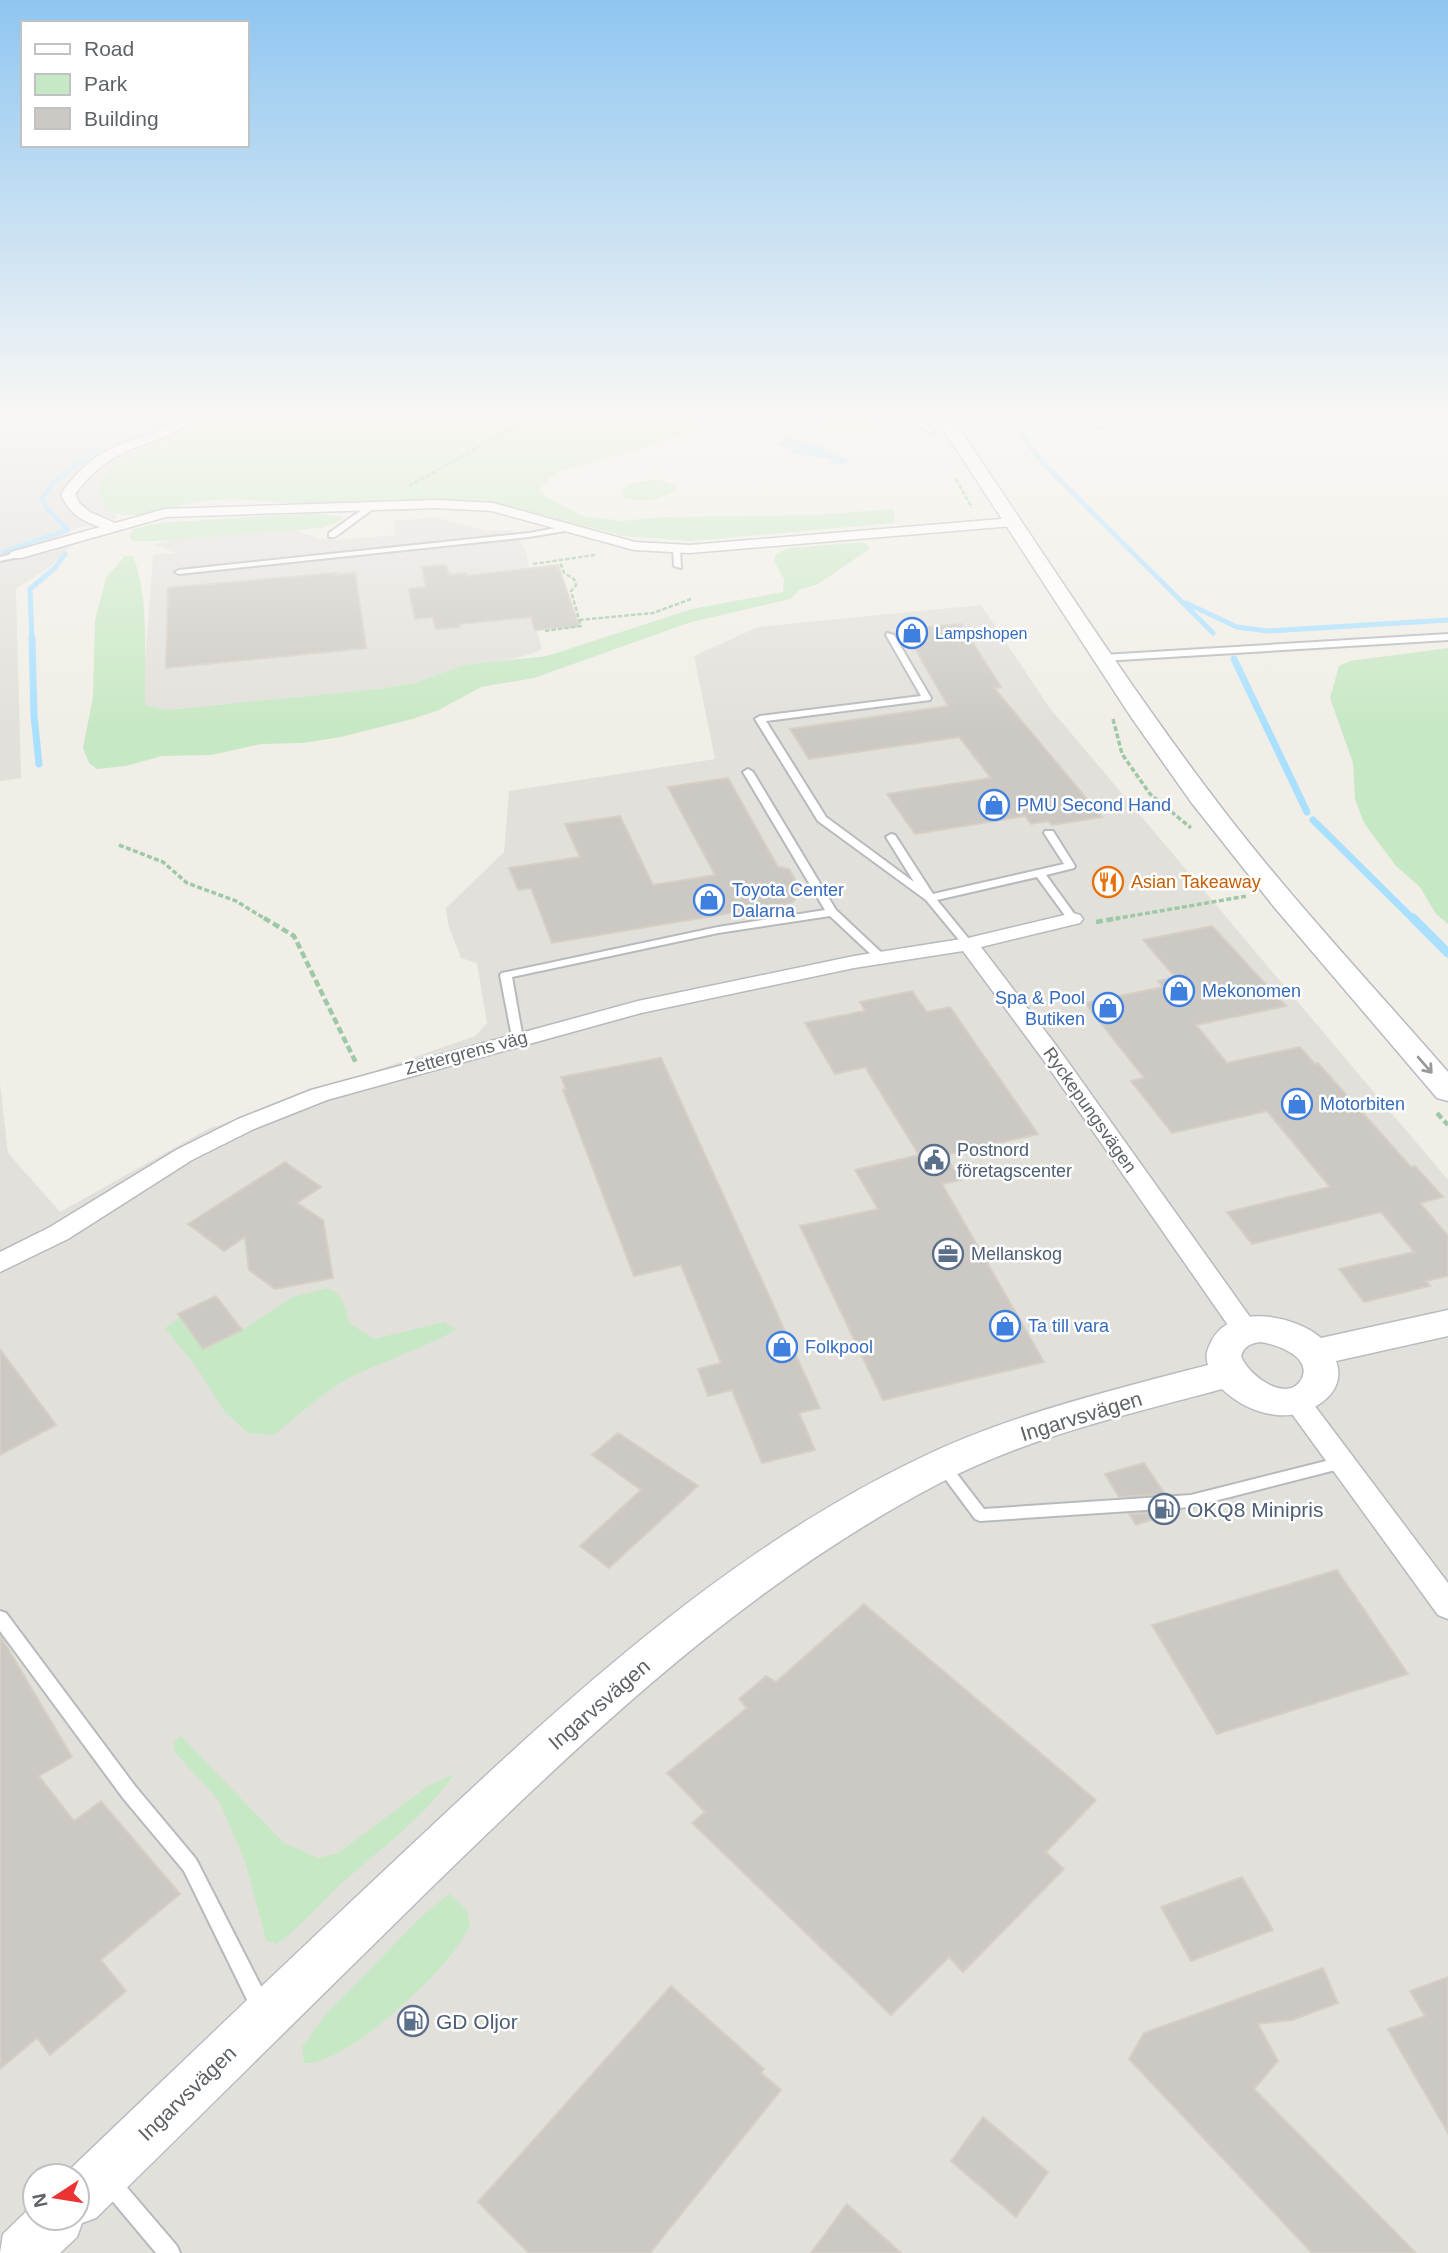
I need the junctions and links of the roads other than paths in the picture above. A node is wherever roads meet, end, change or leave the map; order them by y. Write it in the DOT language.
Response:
graph roads {
  1 [pos="94,520"];
  2 [pos="135,520"];
  3 [pos="353,520"];
  4 [pos="540,520"];
  5 [pos="1013,522"];
  6 [pos="111,526"];
  7 [pos="568,528"];
  8 [pos="332,535"];
  9 [pos="676,549"];
  10 [pos="16,555"];
  11 [pos="0,559"];
  12 [pos="678,566"];
  13 [pos="179,572"];
  14 [pos="890,635"];
  15 [pos="1448,637"];
  16 [pos="1104,658"];
  17 [pos="748,772"];
  18 [pos="1049,833"];
  19 [pos="891,837"];
  20 [pos="1039,873"];
  21 [pos="930,898"];
  22 [pos="1285,902"];
  23 [pos="832,912"];
  24 [pos="1073,919"];
  25 [pos="968,944"];
  26 [pos="881,958"];
  27 [pos="517,1039"];
  28 [pos="1448,1058"];
  29 [pos="1448,1091"];
  30 [pos="0,1263"];
  31 [pos="1448,1323"];
  32 [pos="1246,1331"];
  33 [pos="1314,1353"];
  34 [pos="1228,1374"];
  35 [pos="1296,1399"];
  36 [pos="1342,1463"];
  37 [pos="942,1465"];
  38 [pos="1448,1606"];
  39 [pos="0,1618"];
  40 [pos="266,2017"];
  41 [pos="91,2186"];
  42 [pos="91,2188"];
  43 [pos="44,2232"];
  44 [pos="22,2253"];
  45 [pos="170,2253"];
  1 -- 6 [label="street"];
  2 -- 6 [label="street"];
  3 -- 8 [label="lane"];
  4 -- 7 [label="street"];
  5 -- 9 [label="street"];
  5 -- 16 [label="main road"];
  6 -- 10 [label="street"];
  7 -- 9 [label="street"];
  7 -- 13 [label="lane"];
  9 -- 12 [label="lane"];
  10 -- 11 [label="lane"];
  14 -- 21 [label="lane"];
  15 -- 16 [label="lane"];
  16 -- 22 [label="main road"];
  17 -- 23 [label="lane"];
  18 -- 20 [label="lane"];
  19 -- 21 [label="lane"];
  20 -- 21 [label="lane"];
  20 -- 24 [label="lane"];
  21 -- 25 [label="lane"];
  22 -- 28 [label="main road"];
  22 -- 29 [label="main road, one-way"];
  23 -- 26 [label="lane"];
  23 -- 27 [label="lane"];
  24 -- 25 [label="street"];
  25 -- 26 [label="street, Zettergrens väg"];
  25 -- 32 [label="street, Ryckepungsvägen"];
  26 -- 27 [label="street, Zettergrens väg"];
  27 -- 30 [label="street, Zettergrens väg"];
  31 -- 33 [label="main road"];
  32 -- 33 [label="main road"];
  32 -- 34 [label="main road"];
  33 -- 35 [label="main road"];
  34 -- 35 [label="main road"];
  34 -- 37 [label="main road, Ingarvsvägen"];
  35 -- 36 [label="street"];
  36 -- 37 [label="lane"];
  36 -- 38 [label="street"];
  37 -- 40 [label="main road, Ingarvsvägen"];
  39 -- 40 [label="lane"];
  40 -- 41 [label="main road, Ingarvsvägen"];
  42 -- 45 [label="lane"];
  43 -- 44 [label="main road"];
}
